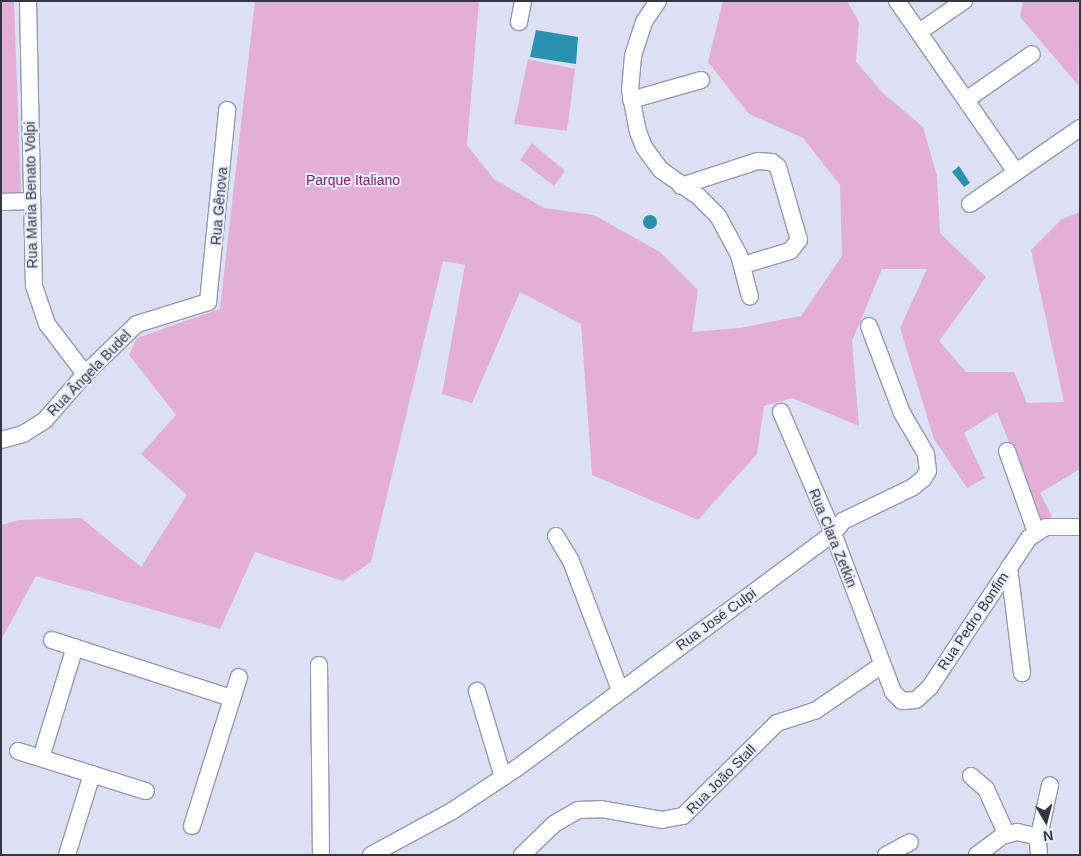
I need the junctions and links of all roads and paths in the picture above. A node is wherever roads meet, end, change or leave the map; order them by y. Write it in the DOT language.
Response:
graph roads {
  1 [pos="28,1"];
  2 [pos="524,1"];
  3 [pos="897,1"];
  4 [pos="964,1"];
  5 [pos="653,3"];
  6 [pos="519,22"];
  7 [pos="919,32"];
  8 [pos="1032,54"];
  9 [pos="700,80"];
  10 [pos="631,100"];
  11 [pos="966,100"];
  12 [pos="227,110"];
  13 [pos="1080,128"];
  14 [pos="1016,172"];
  15 [pos="681,186"];
  16 [pos="1,202"];
  17 [pos="31,202"];
  18 [pos="970,204"];
  19 [pos="743,265"];
  20 [pos="750,297"];
  21 [pos="208,302"];
  22 [pos="869,326"];
  23 [pos="85,374"];
  24 [pos="781,412"];
  25 [pos="1,440"];
  26 [pos="1007,451"];
  27 [pos="1080,527"];
  28 [pos="1036,532"];
  29 [pos="833,533"];
  30 [pos="556,536"];
  31 [pos="1009,567"];
  32 [pos="52,640"];
  33 [pos="75,647"];
  34 [pos="319,665"];
  35 [pos="882,665"];
  36 [pos="1022,673"];
  37 [pos="239,677"];
  38 [pos="620,690"];
  39 [pos="477,691"];
  40 [pos="232,698"];
  41 [pos="18,751"];
  42 [pos="41,758"];
  43 [pos="92,774"];
  44 [pos="970,776"];
  45 [pos="503,777"];
  46 [pos="1050,785"];
  47 [pos="146,790"];
  48 [pos="192,826"];
  49 [pos="1006,833"];
  50 [pos="400,840"];
  51 [pos="910,842"];
  52 [pos="1038,848"];
  53 [pos="67,855"];
  54 [pos="322,855"];
  55 [pos="371,855"];
  56 [pos="392,855"];
  57 [pos="522,855"];
  58 [pos="886,855"];
  59 [pos="977,855"];
  1 -- 17 [label="street, Rua Maria Benato Volpi"];
  2 -- 6 [label="street"];
  3 -- 7 [label="street"];
  4 -- 7 [label="street"];
  5 -- 10 [label="street"];
  7 -- 11 [label="street"];
  8 -- 11 [label="street"];
  9 -- 10 [label="street"];
  10 -- 15 [label="street"];
  11 -- 14 [label="street"];
  12 -- 21 [label="street, Rua Gênova"];
  13 -- 14 [label="street"];
  14 -- 18 [label="street"];
  15 -- 19 [label="street"];
  15 -- 19 [label="street"];
  16 -- 17 [label="street"];
  17 -- 23 [label="street, Rua Maria Benato Volpi"];
  19 -- 20 [label="street"];
  21 -- 23 [label="street, Rua Ângela Budel"];
  22 -- 29 [label="street, Rua José Culpi"];
  23 -- 25 [label="street, Rua Ângela Budel"];
  24 -- 29 [label="street, Rua Clara Zetkin"];
  26 -- 28 [label="street"];
  27 -- 28 [label="street"];
  28 -- 31 [label="street, Rua Pedro Bonfim"];
  29 -- 35 [label="street, Rua Clara Zetkin"];
  29 -- 38 [label="street, Rua José Culpi"];
  30 -- 38 [label="street"];
  31 -- 35 [label="street, Rua Pedro Bonfim"];
  31 -- 36 [label="street"];
  32 -- 33 [label="street"];
  33 -- 40 [label="street"];
  33 -- 42 [label="street"];
  34 -- 54 [label="street"];
  35 -- 57 [label="street, Rua João Stall"];
  37 -- 40 [label="street"];
  38 -- 45 [label="street, Rua José Culpi"];
  39 -- 45 [label="street"];
  40 -- 48 [label="street"];
  41 -- 42 [label="street"];
  42 -- 43 [label="street"];
  43 -- 47 [label="street"];
  43 -- 53 [label="street"];
  44 -- 49 [label="street"];
  45 -- 50 [label="street, Rua José Culpi"];
  46 -- 52 [label="street"];
  49 -- 52 [label="street"];
  49 -- 59 [label="street"];
  50 -- 55 [label="street, Rua José Culpi"];
  50 -- 56 [label="street"];
  51 -- 58 [label="street"];
}
